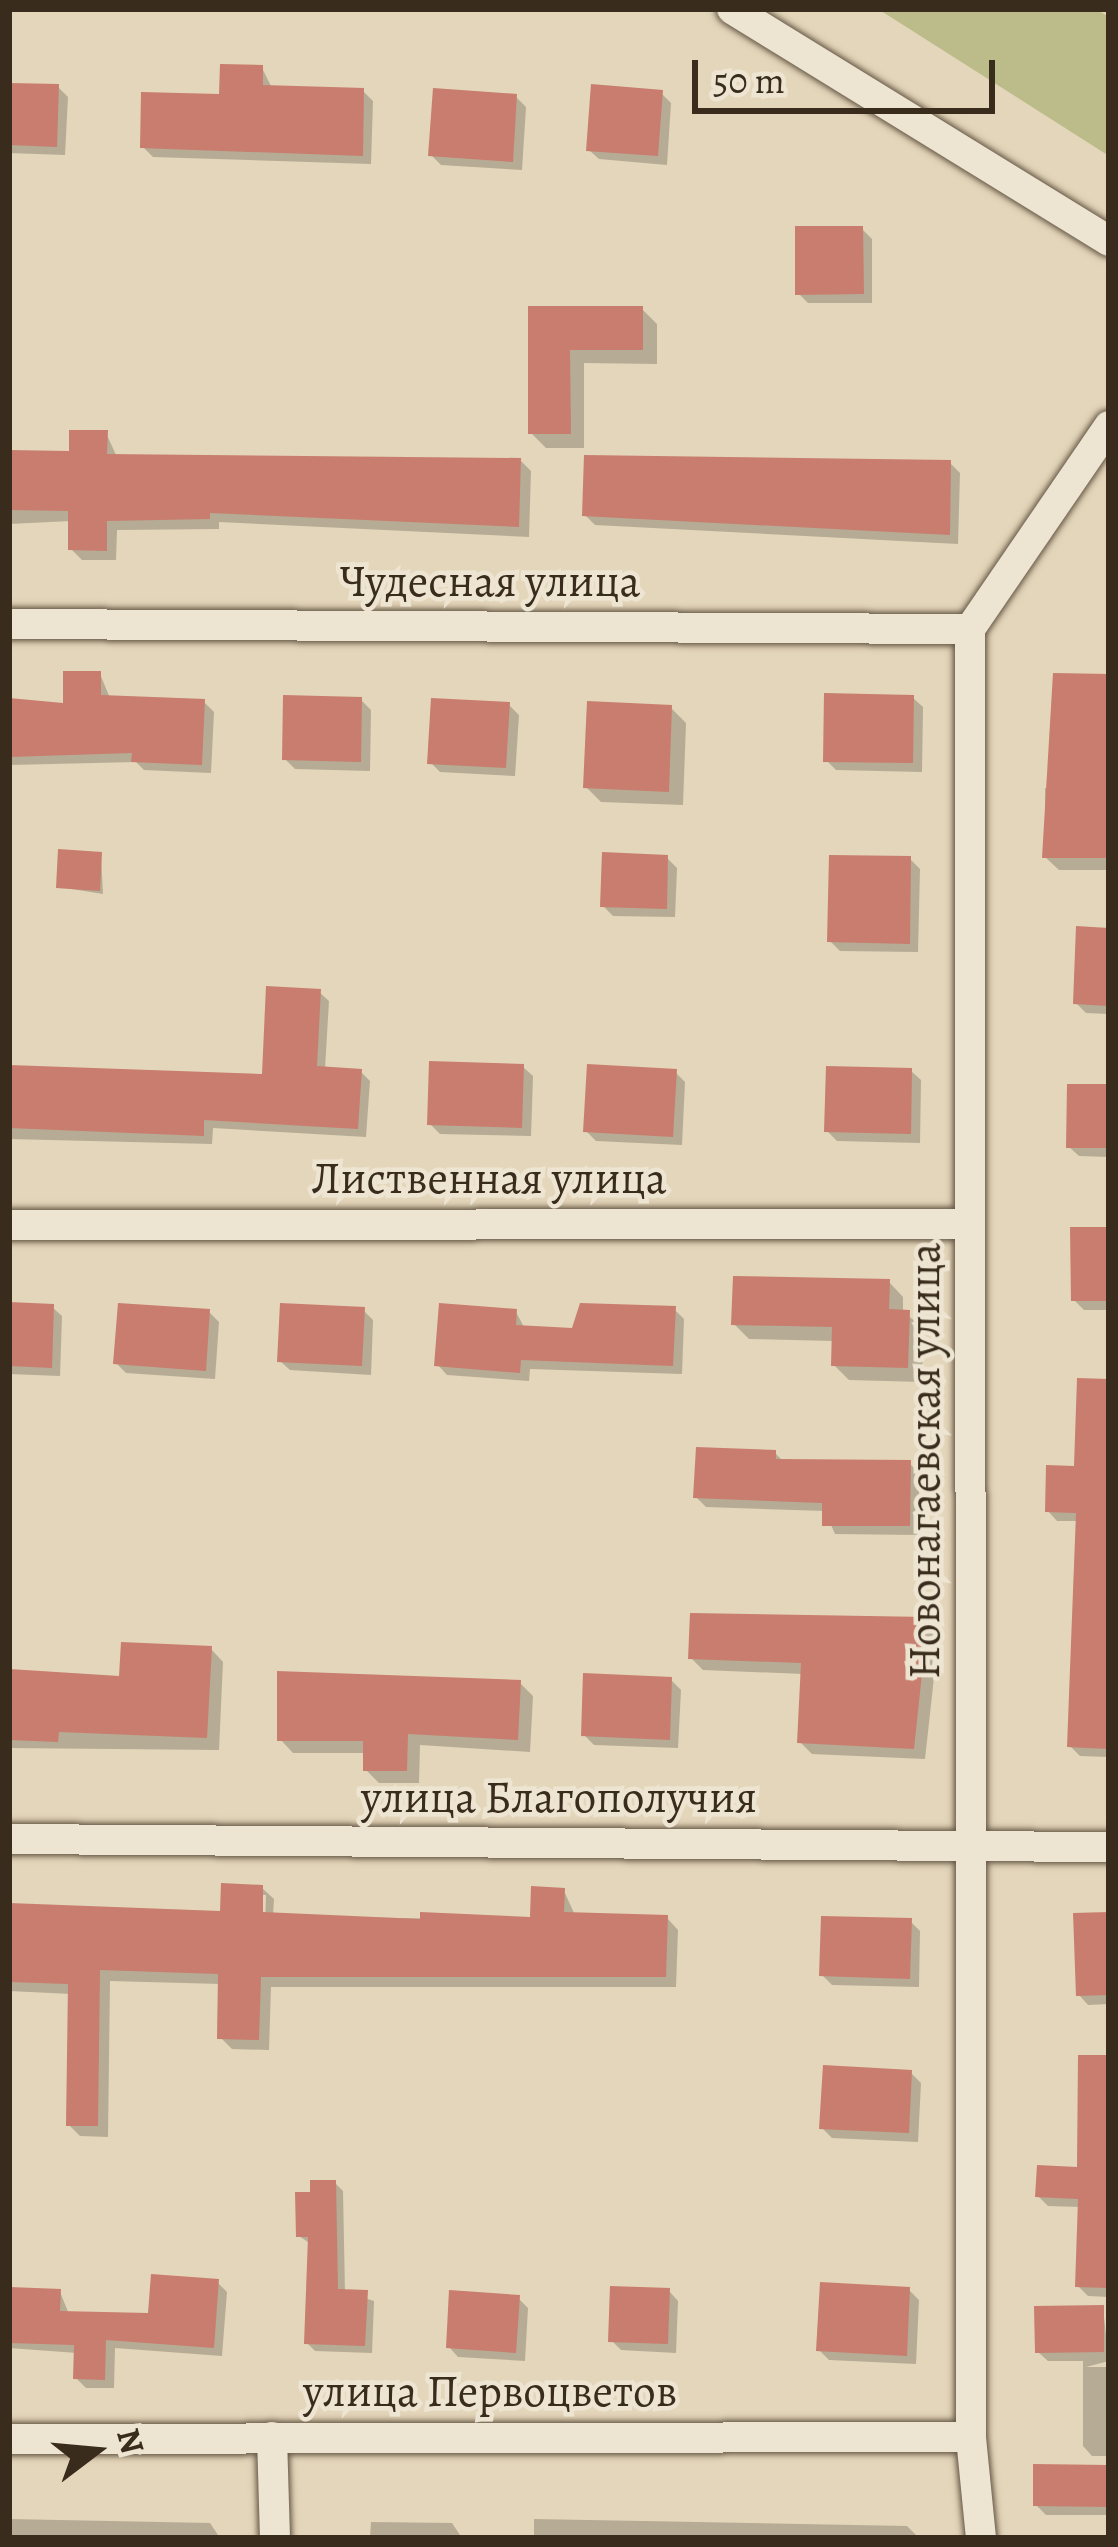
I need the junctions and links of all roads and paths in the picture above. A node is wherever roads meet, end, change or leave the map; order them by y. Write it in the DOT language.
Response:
graph roads {
  1 [pos="748,13"];
  2 [pos="1109,242"];
  3 [pos="1109,426"];
  4 [pos="9,624"];
  5 [pos="970,629"];
  6 [pos="970,1224"];
  7 [pos="9,1225"];
  8 [pos="9,1839"];
  9 [pos="971,1846"];
  10 [pos="1109,1847"];
  11 [pos="272,2437"];
  12 [pos="971,2437"];
  13 [pos="9,2439"];
  14 [pos="275,2538"];
  15 [pos="981,2538"];
  1 -- 2 [label="street"];
  3 -- 5 [label="street"];
  4 -- 5 [label="street, Чудесная улица"];
  5 -- 6 [label="street, Новонагаевская улица"];
  6 -- 7 [label="street, Лиственная улица"];
  6 -- 9 [label="street, Новонагаевская улица"];
  8 -- 9 [label="street, улица Благополучия"];
  9 -- 10 [label="street, улица Благополучия"];
  9 -- 12 [label="street, Новонагаевская улица"];
  11 -- 12 [label="street, улица Первоцветов"];
  11 -- 13 [label="street, улица Первоцветов"];
  11 -- 14 [label="street"];
  12 -- 15 [label="street, Новонагаевская улица"];
}
